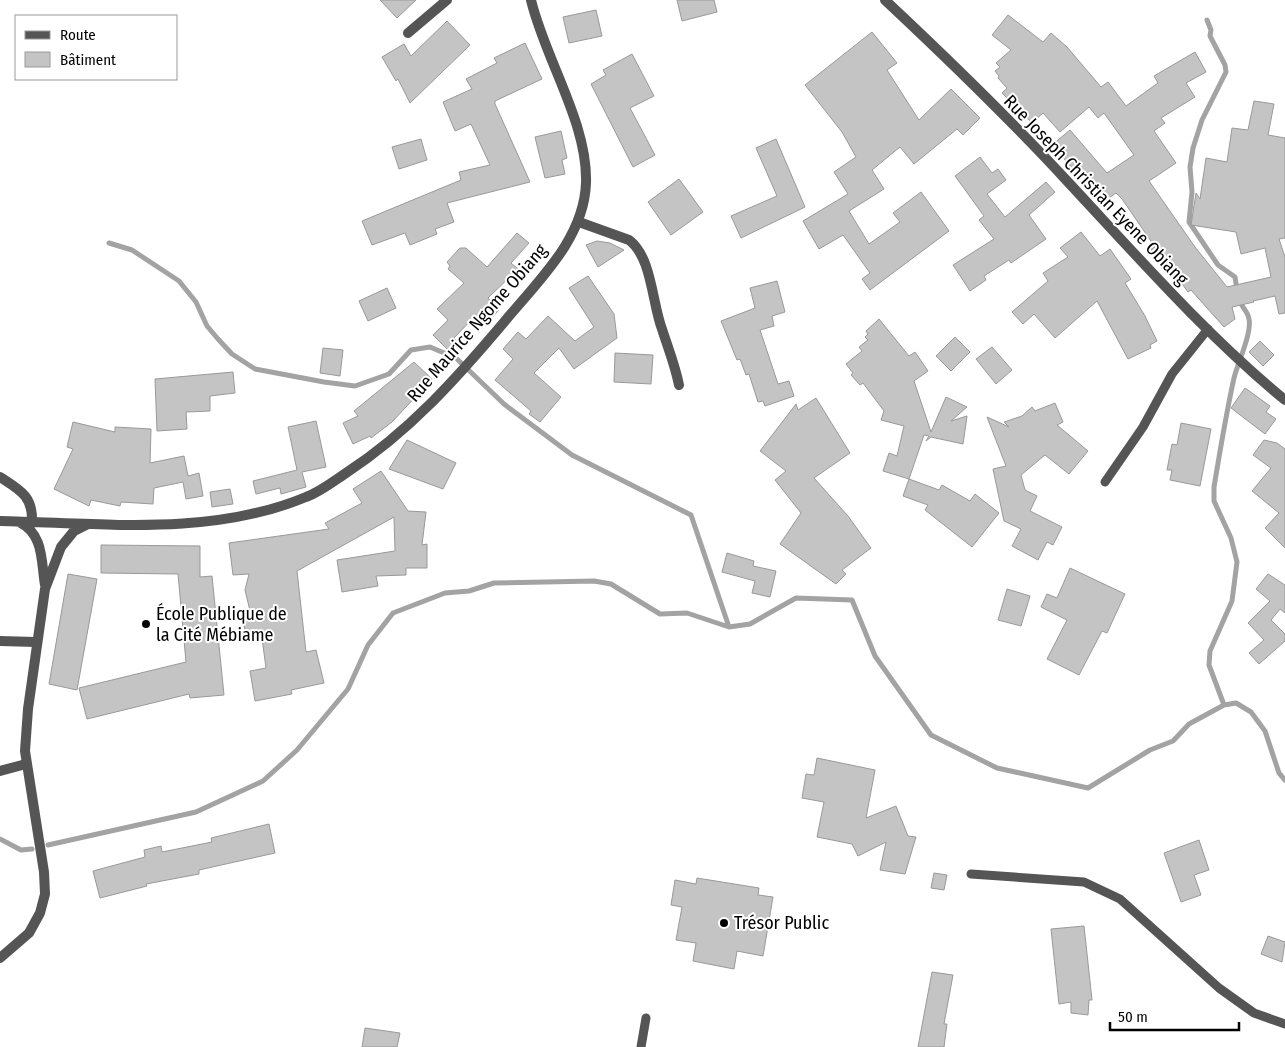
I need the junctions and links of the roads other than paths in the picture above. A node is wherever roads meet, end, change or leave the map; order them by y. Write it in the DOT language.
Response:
graph roads {
  1 [pos="447,0"];
  2 [pos="531,0"];
  3 [pos="885,0"];
  4 [pos="408,33"];
  5 [pos="579,222"];
  6 [pos="1208,329"];
  7 [pos="679,385"];
  8 [pos="1285,400"];
  9 [pos="0,477"];
  10 [pos="1105,482"];
  11 [pos="0,521"];
  12 [pos="18,522"];
  13 [pos="32,522"];
  14 [pos="91,523"];
  15 [pos="45,589"];
  16 [pos="0,641"];
  17 [pos="36,642"];
  18 [pos="26,764"];
  19 [pos="0,771"];
  20 [pos="971,874"];
  21 [pos="0,958"];
  22 [pos="646,1018"];
  23 [pos="1285,1024"];
  24 [pos="640,1047"];
  1 -- 4 [label="street"];
  2 -- 5 [label="street, Rue Maurice Ngome Obiang"];
  3 -- 6 [label="street, Rue Joseph Christian Eyene Obiang"];
  5 -- 7 [label="street"];
  5 -- 14 [label="street, Rue Maurice Ngome Obiang"];
  6 -- 8 [label="street, Rue Joseph Christian Eyene Obiang"];
  6 -- 10 [label="lane"];
  9 -- 13 [label="street"];
  11 -- 12 [label="street"];
  12 -- 13 [label="street, Rue Maurice Ngome Obiang"];
  12 -- 15 [label="street"];
  13 -- 14 [label="street, Rue Maurice Ngome Obiang"];
  14 -- 15 [label="street"];
  15 -- 17 [label="street"];
  16 -- 17 [label="street"];
  17 -- 18 [label="street"];
  18 -- 19 [label="street"];
  18 -- 21 [label="street"];
  20 -- 23 [label="lane"];
  22 -- 24 [label="lane"];
}
